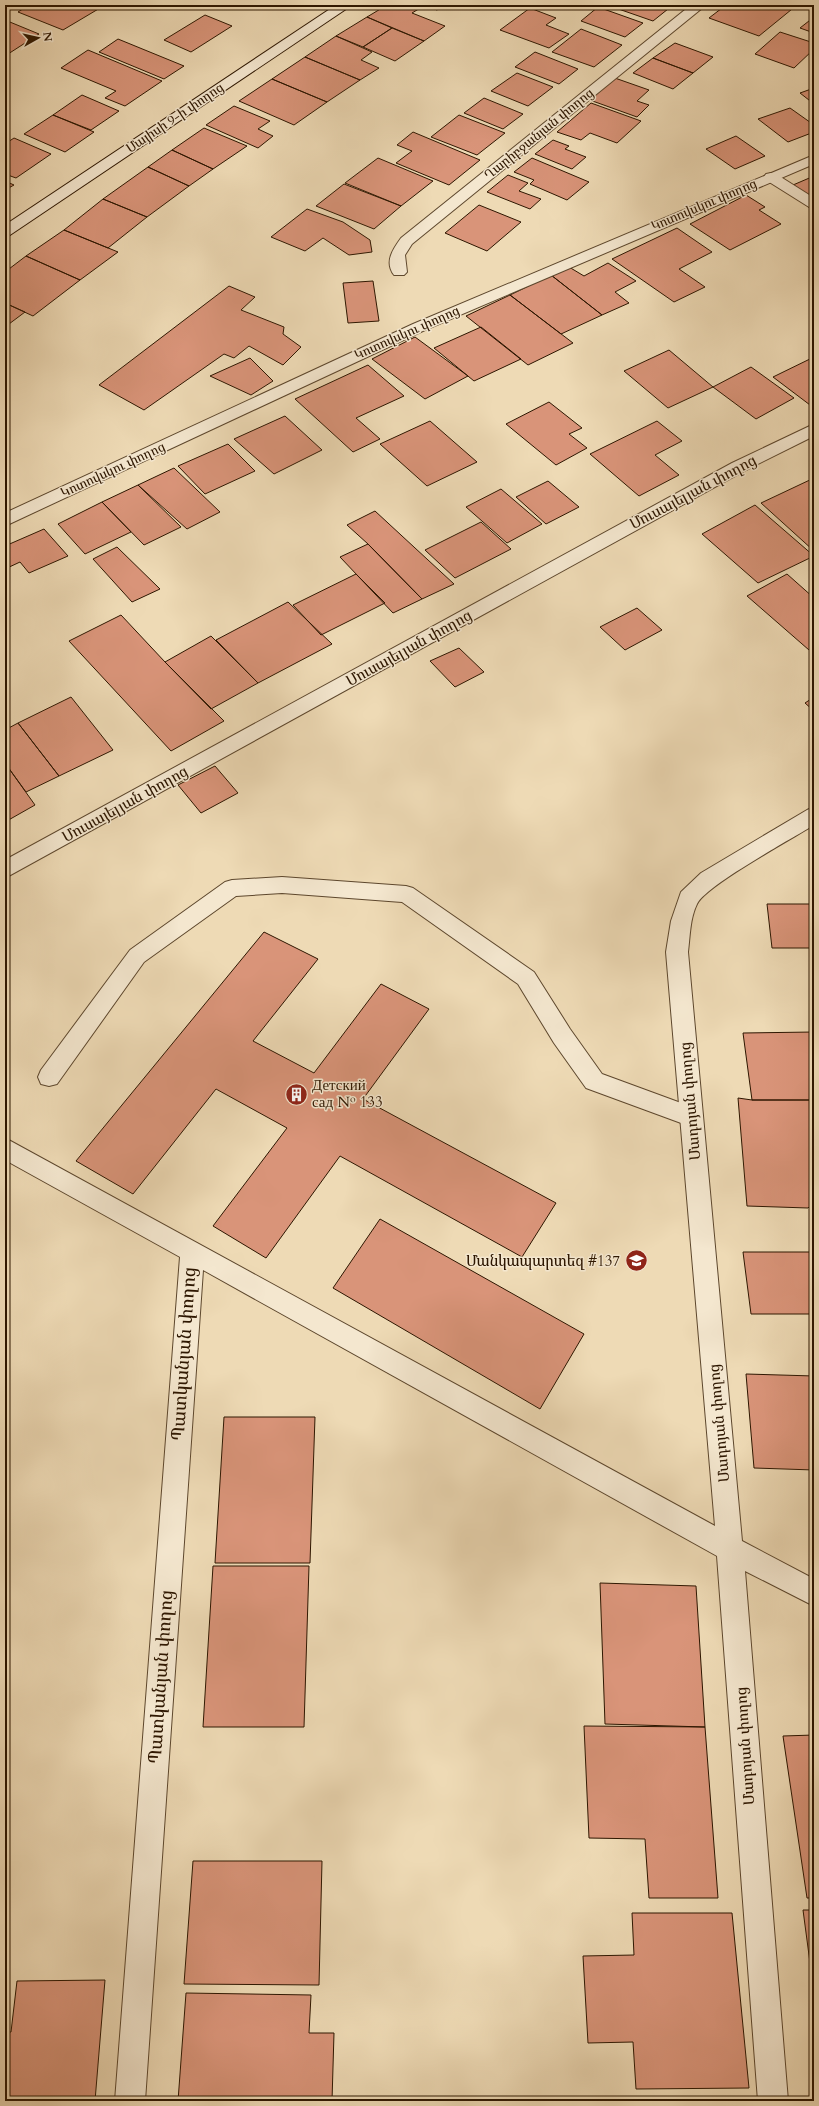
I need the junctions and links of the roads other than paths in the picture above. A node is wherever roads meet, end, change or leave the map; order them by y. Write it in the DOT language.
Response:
graph roads {
  1 [pos="345,5"];
  2 [pos="699,5"];
  3 [pos="814,159"];
  4 [pos="771,177"];
  5 [pos="814,204"];
  6 [pos="5,232"];
  7 [pos="399,272"];
  8 [pos="814,429"];
  9 [pos="5,520"];
  10 [pos="814,815"];
  11 [pos="5,870"];
  12 [pos="49,1077"];
  13 [pos="692,1117"];
  14 [pos="5,1148"];
  15 [pos="192,1253"];
  16 [pos="730,1549"];
  17 [pos="814,1593"];
  18 [pos="130,2101"];
  19 [pos="773,2101"];
  1 -- 6 [label="street, Մայիսի 9-ի փողոց"];
  2 -- 7 [label="street, Ղարիբջանյան փողոց"];
  3 -- 4 [label="street, Կոտովսկու փողոց"];
  4 -- 5 [label="street"];
  4 -- 9 [label="street, Կոտովսկու փողոց"];
  8 -- 11 [label="street, Մուսայելյան փողոց"];
  10 -- 13 [label="street, Մադոյան փողոց"];
  12 -- 13 [label="street"];
  13 -- 16 [label="street, Մադոյան փողոց"];
  14 -- 15 [label="street"];
  15 -- 16 [label="street"];
  15 -- 18 [label="street, Պատկանյան փողոց"];
  16 -- 17 [label="street"];
  16 -- 19 [label="street, Մադոյան փողոց"];
}
